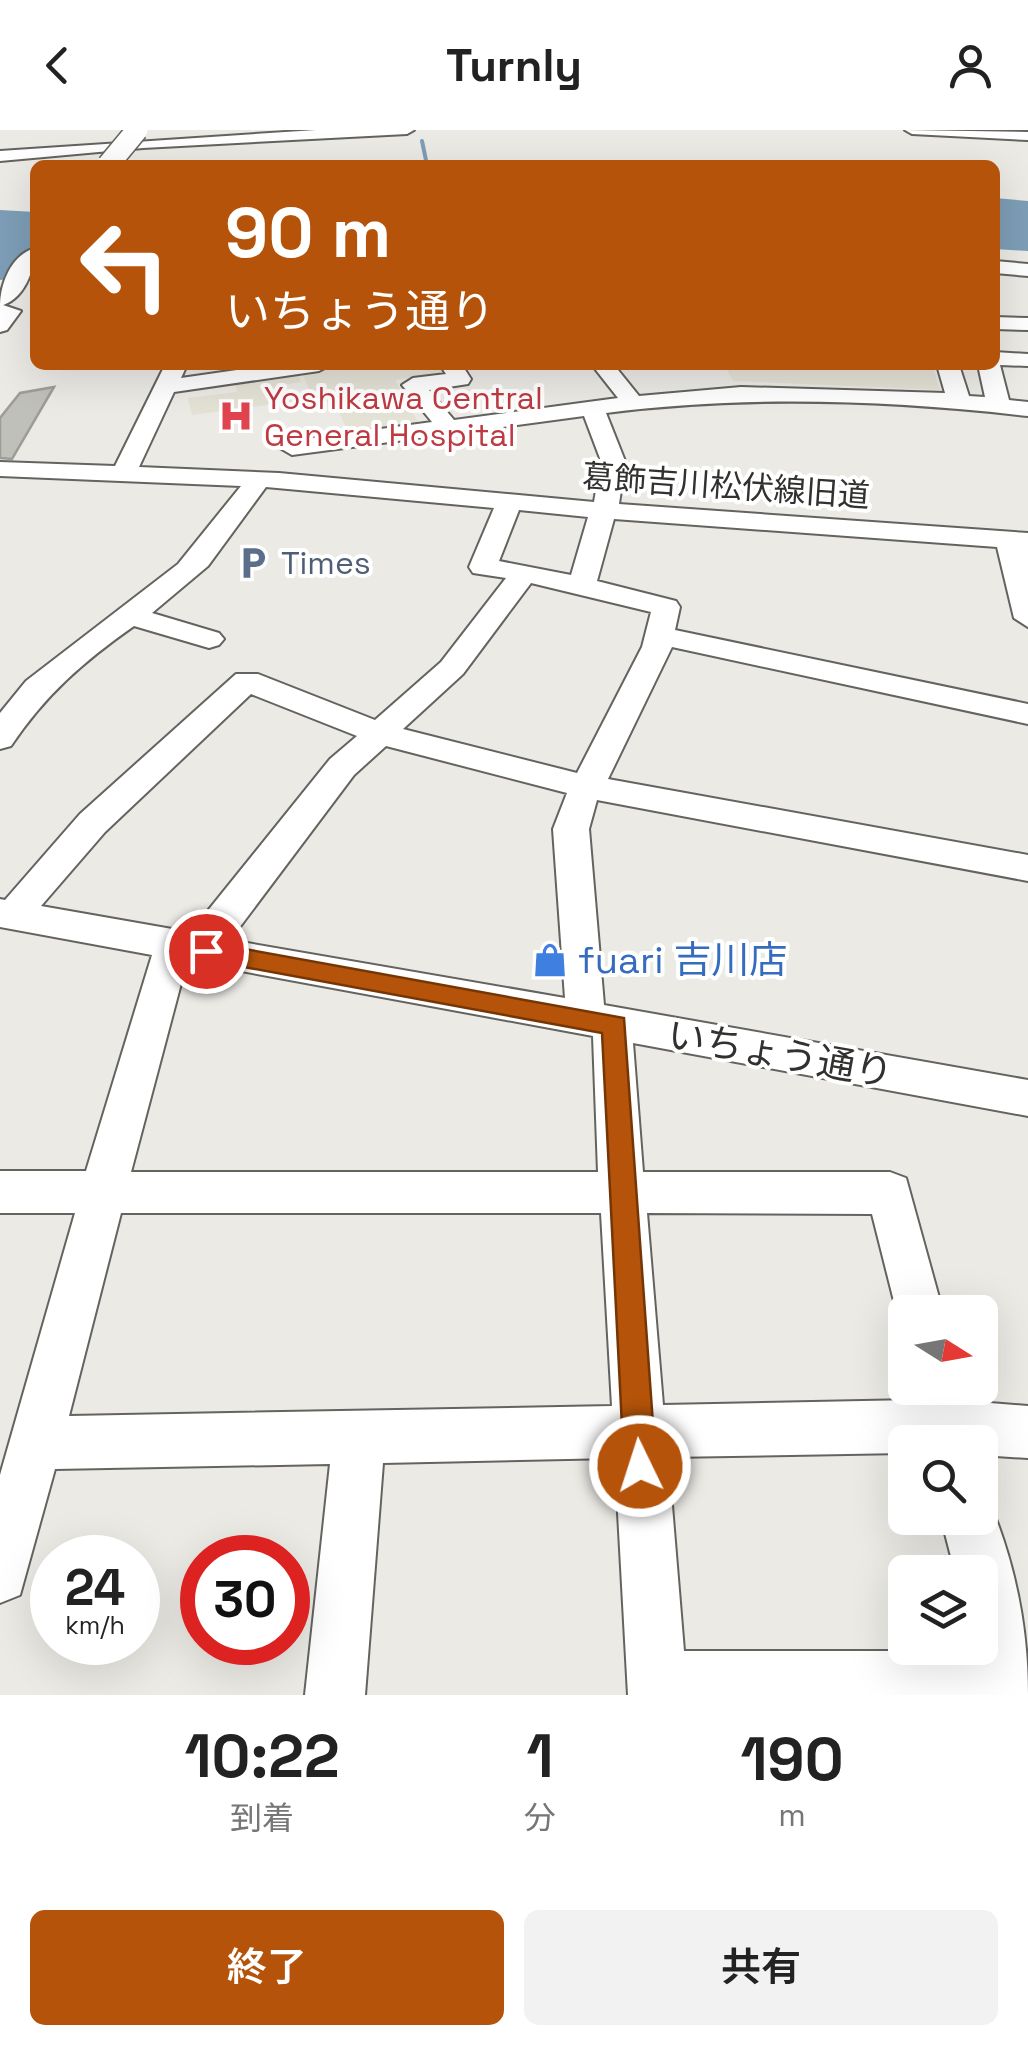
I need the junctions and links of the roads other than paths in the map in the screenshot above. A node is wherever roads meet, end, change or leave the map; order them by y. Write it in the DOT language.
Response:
graph roads {
  1 [pos="137,130"];
  2 [pos="203,130"];
  3 [pos="407,130"];
  4 [pos="912,130"];
  5 [pos="1017,133"];
  6 [pos="41,135"];
  7 [pos="229,139"];
  8 [pos="0,155"];
  9 [pos="112,160"];
  10 [pos="30,261"];
  11 [pos="1000,267"];
  12 [pos="1028,270"];
  13 [pos="0,299"];
  14 [pos="0,310"];
  15 [pos="1000,323"];
  16 [pos="1028,324"];
  17 [pos="0,326"];
  18 [pos="1000,358"];
  19 [pos="1028,360"];
  20 [pos="252,370"];
  21 [pos="455,370"];
  22 [pos="608,370"];
  23 [pos="950,370"];
  24 [pos="990,370"];
  25 [pos="172,376"];
  26 [pos="959,401"];
  27 [pos="633,403"];
  28 [pos="999,406"];
  29 [pos="1028,409"];
  30 [pos="593,410"];
  31 [pos="447,426"];
  32 [pos="292,448"];
  33 [pos="0,469"];
  34 [pos="124,473"];
  35 [pos="258,479"];
  36 [pos="510,502"];
  37 [pos="604,511"];
  38 [pos="1019,540"];
  39 [pos="526,572"];
  40 [pos="582,585"];
  41 [pos="133,616"];
  42 [pos="1028,618"];
  43 [pos="661,636"];
  44 [pos="209,639"];
  45 [pos="1028,714"];
  46 [pos="380,734"];
  47 [pos="0,739"];
  48 [pos="588,786"];
  49 [pos="1028,868"];
  50 [pos="7,914"];
  51 [pos="191,948"];
  52 [pos="599,1023"];
  53 [pos="1028,1098"];
  54 [pos="622,1191"];
  55 [pos="0,1192"];
  56 [pos="101,1192"];
  57 [pos="914,1295"];
  58 [pos="944,1419"];
  59 [pos="638,1430"];
  60 [pos="1028,1432"];
  61 [pos="359,1438"];
  62 [pos="37,1442"];
  63 [pos="973,1535"];
  64 [pos="0,1575"];
  65 [pos="657,1688"];
  66 [pos="1013,1688"];
  67 [pos="335,1695"];
  1 -- 9 [label="main road, bridge"];
  2 -- 7 [label="street"];
  3 -- 7 [label="street"];
  4 -- 5 [label="street"];
  6 -- 8 [label="street"];
  7 -- 8 [label="street"];
  10 -- 13 [label="main road"];
  11 -- 12 [label="street"];
  14 -- 17 [label="street"];
  15 -- 16 [label="street"];
  18 -- 19 [label="street"];
  20 -- 25 [label="street"];
  21 -- 31 [label="street"];
  22 -- 27 [label="street"];
  23 -- 26 [label="street"];
  24 -- 28 [label="street"];
  25 -- 34 [label="street"];
  26 -- 27 [label="street"];
  26 -- 28 [label="street"];
  27 -- 30 [label="street"];
  28 -- 29 [label="street"];
  30 -- 31 [label="street"];
  30 -- 37 [label="street"];
  31 -- 32 [label="street"];
  33 -- 34 [label="street, 葛飾吉川松伏線旧道"];
  34 -- 35 [label="street, 葛飾吉川松伏線旧道"];
  35 -- 36 [label="street, 葛飾吉川松伏線旧道"];
  35 -- 41 [label="street"];
  36 -- 37 [label="street, 葛飾吉川松伏線旧道"];
  36 -- 39 [label="street"];
  37 -- 38 [label="street, 葛飾吉川松伏線旧道"];
  37 -- 40 [label="street"];
  38 -- 42 [label="street"];
  39 -- 40 [label="street"];
  39 -- 46 [label="street"];
  40 -- 43 [label="street"];
  41 -- 44 [label="street"];
  41 -- 47 [label="street"];
  43 -- 45 [label="street"];
  43 -- 48 [label="street"];
  46 -- 48 [label="street"];
  46 -- 50 [label="street"];
  46 -- 51 [label="street"];
  48 -- 49 [label="street"];
  48 -- 52 [label="street"];
  50 -- 51 [label="street, いちょう通り"];
  51 -- 52 [label="street, いちょう通り"];
  51 -- 56 [label="street"];
  52 -- 53 [label="street, いちょう通り"];
  52 -- 54 [label="street"];
  54 -- 56 [label="street"];
  54 -- 57 [label="street"];
  54 -- 59 [label="street"];
  55 -- 56 [label="street"];
  56 -- 62 [label="street"];
  58 -- 59 [label="street"];
  58 -- 60 [label="street"];
  59 -- 61 [label="street"];
  59 -- 65 [label="street"];
  61 -- 62 [label="street"];
  61 -- 67 [label="street"];
  62 -- 64 [label="street"];
  63 -- 66 [label="street"];
  65 -- 66 [label="street"];
}
